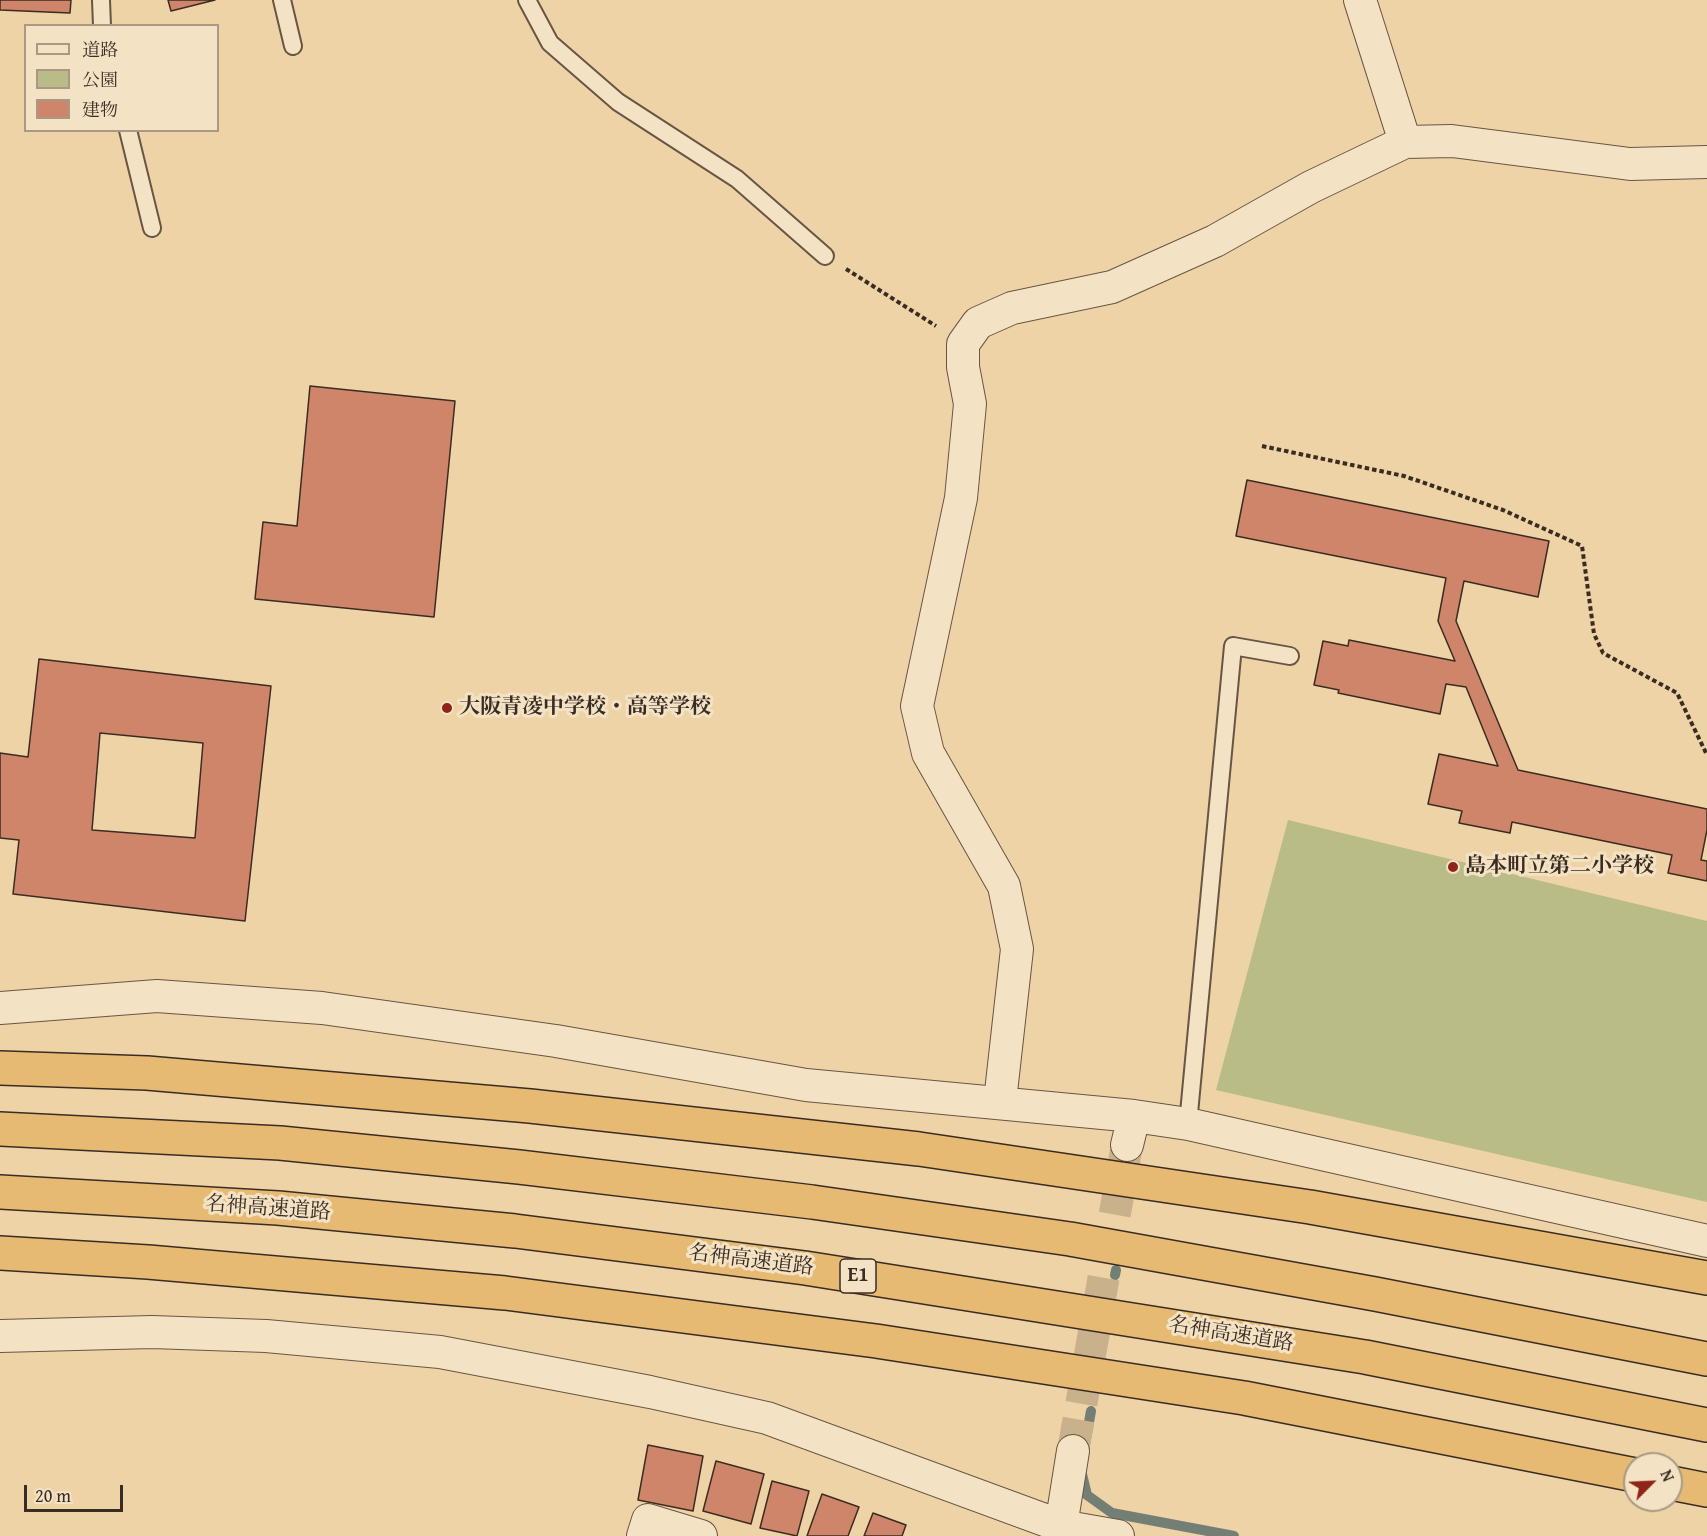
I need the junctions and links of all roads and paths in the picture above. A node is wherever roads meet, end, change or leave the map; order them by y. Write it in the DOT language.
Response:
graph roads {
  1 [pos="101,0"];
  2 [pos="282,0"];
  3 [pos="527,0"];
  4 [pos="1359,0"];
  5 [pos="102,24"];
  6 [pos="293,46"];
  7 [pos="128,132"];
  8 [pos="1405,142"];
  9 [pos="1707,162"];
  10 [pos="152,228"];
  11 [pos="825,256"];
  12 [pos="963,344"];
  13 [pos="1262,446"];
  14 [pos="1290,656"];
  15 [pos="1707,755"];
  16 [pos="0,1008"];
  17 [pos="0,1068"];
  18 [pos="1000,1101"];
  19 [pos="1188,1124"];
  20 [pos="0,1129"];
  21 [pos="0,1192"];
  22 [pos="1707,1241"];
  23 [pos="0,1253"];
  24 [pos="1707,1278"];
  25 [pos="0,1336"];
  26 [pos="1707,1359"];
  27 [pos="1707,1425"];
  28 [pos="1073,1451"];
  29 [pos="1623,1473"];
  30 [pos="1683,1485"];
  31 [pos="1707,1490"];
  32 [pos="1063,1531"];
  33 [pos="643,1536"];
  34 [pos="701,1536"];
  35 [pos="1118,1536"];
  1 -- 5 [label="lane"];
  2 -- 6 [label="lane"];
  3 -- 11 [label="lane"];
  4 -- 8 [label="street"];
  7 -- 10 [label="lane"];
  8 -- 9 [label="street"];
  8 -- 12 [label="street"];
  11 -- 12 [label="path"];
  12 -- 18 [label="street"];
  13 -- 15 [label="path"];
  14 -- 19 [label="lane"];
  16 -- 18 [label="street"];
  17 -- 24 [label="highway"];
  18 -- 19 [label="street"];
  19 -- 22 [label="street"];
  20 -- 26 [label="highway"];
  21 -- 27 [label="highway, 名神高速道路 / E1"];
  23 -- 29 [label="highway"];
  25 -- 32 [label="street"];
  28 -- 32 [label="street"];
  30 -- 31 [label="highway"];
  32 -- 35 [label="street"];
  33 -- 34 [label="street"];
}
